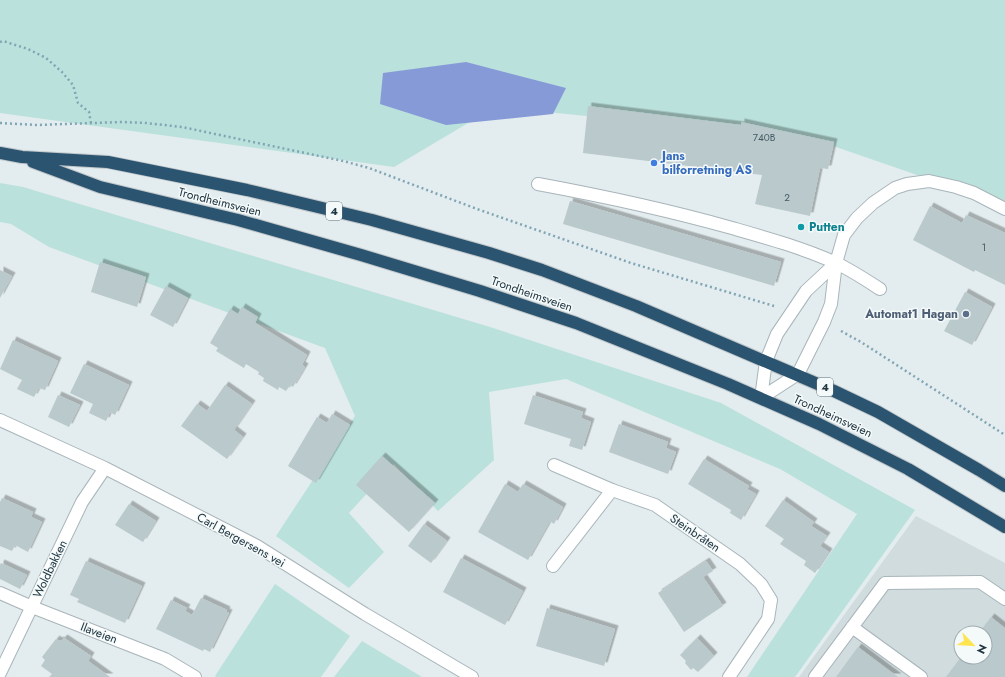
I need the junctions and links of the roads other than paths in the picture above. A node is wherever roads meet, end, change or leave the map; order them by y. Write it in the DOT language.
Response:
graph roads {
  1 [pos="0,153"];
  2 [pos="22,158"];
  3 [pos="538,184"];
  4 [pos="1005,209"];
  5 [pos="836,263"];
  6 [pos="880,289"];
  7 [pos="766,361"];
  8 [pos="798,374"];
  9 [pos="762,398"];
  10 [pos="0,420"];
  11 [pos="554,465"];
  12 [pos="105,468"];
  13 [pos="1005,486"];
  14 [pos="612,490"];
  15 [pos="1005,527"];
  16 [pos="553,566"];
  17 [pos="0,593"];
  18 [pos="1005,599"];
  19 [pos="32,607"];
  20 [pos="852,627"];
  21 [pos="0,673"];
  22 [pos="195,677"];
  23 [pos="472,677"];
  24 [pos="729,677"];
  25 [pos="815,677"];
  26 [pos="921,677"];
  1 -- 2 [label="highway, Trondheimsveien / 4"];
  2 -- 7 [label="highway, Trondheimsveien / 4"];
  2 -- 9 [label="highway, Trondheimsveien / 4"];
  3 -- 5 [label="street"];
  4 -- 5 [label="street"];
  5 -- 6 [label="street"];
  5 -- 7 [label="street"];
  5 -- 8 [label="street"];
  7 -- 8 [label="highway, Trondheimsveien / 4"];
  7 -- 9 [label="street"];
  8 -- 9 [label="street"];
  8 -- 13 [label="highway, Trondheimsveien / 4"];
  9 -- 15 [label="highway, Trondheimsveien / 4"];
  10 -- 12 [label="street, Carl Bergersens vei"];
  11 -- 14 [label="street, Steinbråten"];
  12 -- 19 [label="street, Woldbakken"];
  12 -- 23 [label="street, Carl Bergersens vei"];
  14 -- 16 [label="street"];
  14 -- 24 [label="street, Steinbråten"];
  17 -- 19 [label="street, Ilaveien"];
  18 -- 20 [label="street"];
  19 -- 21 [label="street, Woldbakken"];
  19 -- 22 [label="street, Ilaveien"];
  20 -- 25 [label="street"];
  20 -- 26 [label="street"];
}
